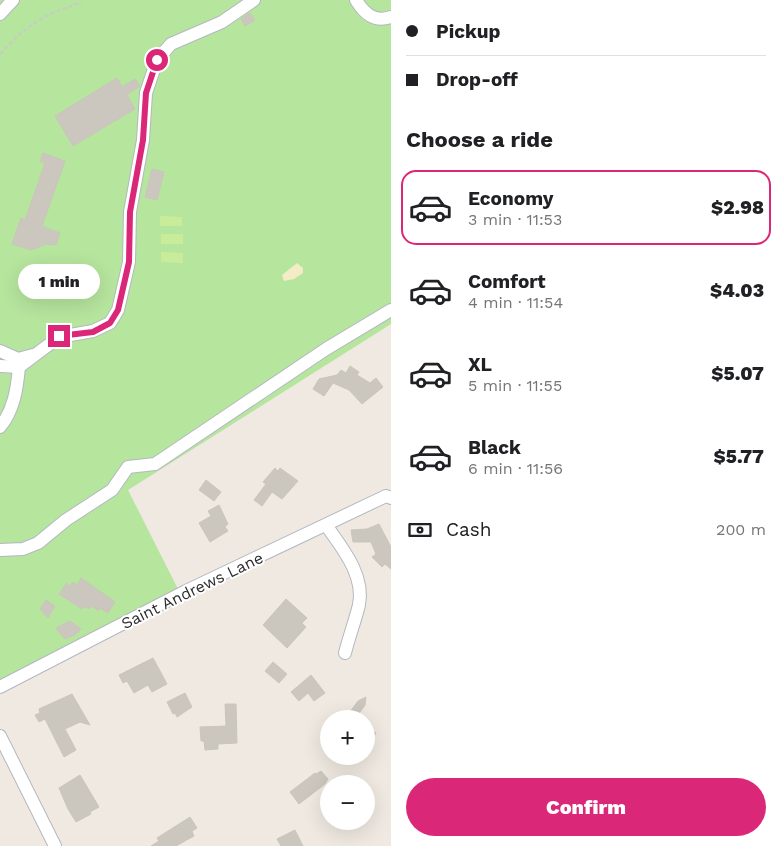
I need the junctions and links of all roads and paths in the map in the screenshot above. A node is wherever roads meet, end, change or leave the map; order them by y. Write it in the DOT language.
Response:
graph roads {
  1 [pos="13,0"];
  2 [pos="254,0"];
  3 [pos="356,0"];
  4 [pos="82,2"];
  5 [pos="0,14"];
  6 [pos="391,17"];
  7 [pos="0,54"];
  8 [pos="391,310"];
  9 [pos="0,351"];
  10 [pos="38,353"];
  11 [pos="0,366"];
  12 [pos="19,367"];
  13 [pos="0,427"];
  14 [pos="388,497"];
  15 [pos="326,525"];
  16 [pos="0,550"];
  17 [pos="345,653"];
  18 [pos="0,687"];
  19 [pos="0,736"];
  20 [pos="55,846"];
  1 -- 5 [label="street"];
  2 -- 10 [label="street"];
  3 -- 6 [label="street"];
  4 -- 7 [label="path"];
  8 -- 16 [label="street"];
  9 -- 10 [label="street"];
  10 -- 12 [label="street"];
  11 -- 12 [label="street"];
  12 -- 13 [label="street"];
  14 -- 15 [label="street, Saint Andrews Lane"];
  15 -- 17 [label="street"];
  15 -- 18 [label="street, Saint Andrews Lane"];
  19 -- 20 [label="street"];
}
